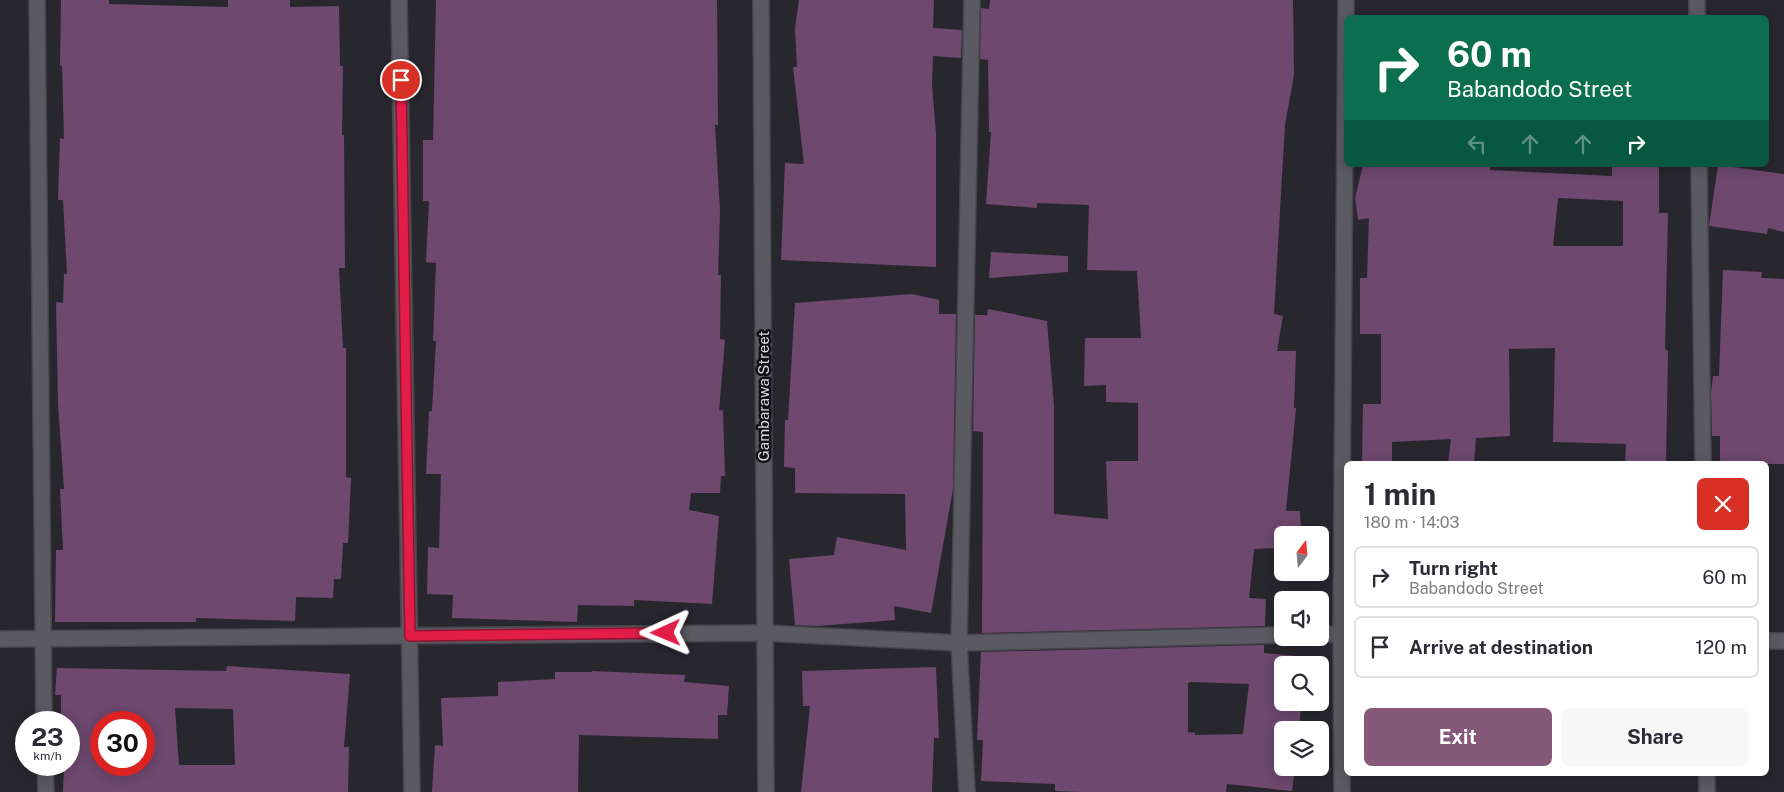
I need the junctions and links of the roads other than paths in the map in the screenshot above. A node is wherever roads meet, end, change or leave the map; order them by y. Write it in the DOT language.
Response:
graph roads {
  1 [pos="37,0"];
  2 [pos="400,0"];
  3 [pos="761,0"];
  4 [pos="972,0"];
  5 [pos="1346,0"];
  6 [pos="1697,0"];
  7 [pos="1346,15"];
  8 [pos="1697,15"];
  9 [pos="1345,167"];
  10 [pos="1699,167"];
  11 [pos="1703,461"];
  12 [pos="764,633"];
  13 [pos="1329,634"];
  14 [pos="1343,634"];
  15 [pos="1274,635"];
  16 [pos="410,636"];
  17 [pos="43,638"];
  18 [pos="0,639"];
  19 [pos="1769,641"];
  20 [pos="1784,641"];
  21 [pos="959,643"];
  22 [pos="44,711"];
  23 [pos="45,776"];
  24 [pos="1707,776"];
  25 [pos="46,792"];
  26 [pos="412,792"];
  27 [pos="766,792"];
  28 [pos="967,792"];
  29 [pos="1342,792"];
  30 [pos="1707,792"];
  1 -- 17 [label="street"];
  2 -- 16 [label="street"];
  3 -- 12 [label="street, Gambarawa Street"];
  4 -- 21 [label="street"];
  5 -- 7 [label="street"];
  6 -- 8 [label="street"];
  9 -- 14 [label="street"];
  10 -- 11 [label="street"];
  12 -- 16 [label="street"];
  12 -- 21 [label="street"];
  12 -- 27 [label="street, Gambarawa Street"];
  13 -- 14 [label="street"];
  14 -- 29 [label="street"];
  15 -- 21 [label="street"];
  16 -- 17 [label="street"];
  16 -- 26 [label="street"];
  17 -- 18 [label="street"];
  17 -- 22 [label="street"];
  19 -- 20 [label="street"];
  21 -- 28 [label="street"];
  23 -- 25 [label="street"];
  24 -- 30 [label="street"];
}
